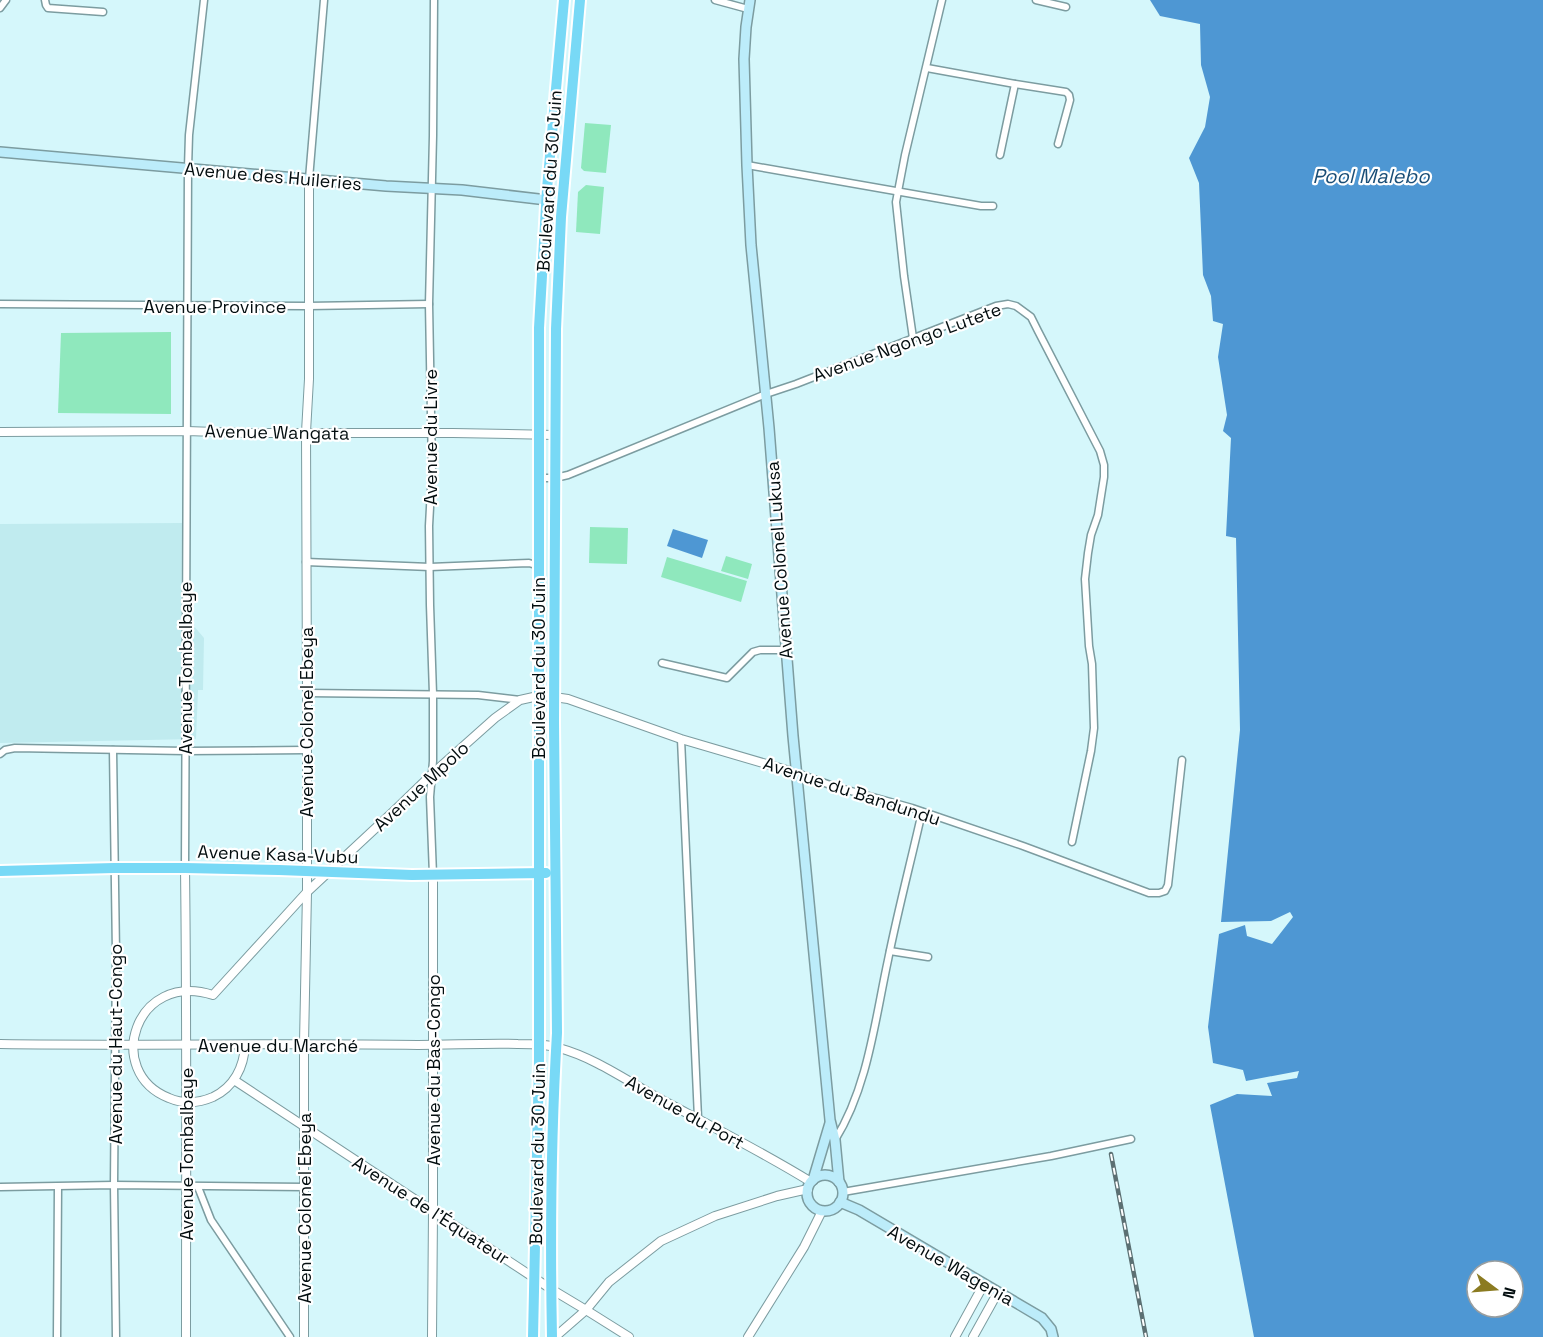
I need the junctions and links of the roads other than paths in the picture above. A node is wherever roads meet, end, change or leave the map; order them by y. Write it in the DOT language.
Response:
graph roads {
  1 [pos="6,0"];
  2 [pos="45,0"];
  3 [pos="204,0"];
  4 [pos="324,0"];
  5 [pos="434,0"];
  6 [pos="564,0"];
  7 [pos="580,0"];
  8 [pos="715,0"];
  9 [pos="942,0"];
  10 [pos="1036,0"];
  11 [pos="749,5"];
  12 [pos="1066,7"];
  13 [pos="0,8"];
  14 [pos="103,12"];
  15 [pos="927,68"];
  16 [pos="1015,84"];
  17 [pos="1058,144"];
  18 [pos="0,152"];
  19 [pos="1000,155"];
  20 [pos="747,165"];
  21 [pos="188,168"];
  22 [pos="309,179"];
  23 [pos="432,188"];
  24 [pos="897,191"];
  25 [pos="547,200"];
  26 [pos="993,206"];
  27 [pos="0,304"];
  28 [pos="429,304"];
  29 [pos="187,306"];
  30 [pos="309,306"];
  31 [pos="913,338"];
  32 [pos="766,394"];
  33 [pos="187,431"];
  34 [pos="0,432"];
  35 [pos="306,432"];
  36 [pos="432,433"];
  37 [pos="555,435"];
  38 [pos="539,436"];
  39 [pos="539,478"];
  40 [pos="555,478"];
  41 [pos="306,562"];
  42 [pos="539,566"];
  43 [pos="430,567"];
  44 [pos="786,650"];
  45 [pos="662,663"];
  46 [pos="307,693"];
  47 [pos="433,694"];
  48 [pos="538,696"];
  49 [pos="554,697"];
  50 [pos="520,700"];
  51 [pos="681,739"];
  52 [pos="113,750"];
  53 [pos="306,750"];
  54 [pos="185,751"];
  55 [pos="1,753"];
  56 [pos="1182,760"];
  57 [pos="797,772"];
  58 [pos="431,775"];
  59 [pos="922,812"];
  60 [pos="1072,842"];
  61 [pos="114,868"];
  62 [pos="185,868"];
  63 [pos="0,871"];
  64 [pos="307,871"];
  65 [pos="328,872"];
  66 [pos="555,873"];
  67 [pos="433,874"];
  68 [pos="539,874"];
  69 [pos="307,892"];
  70 [pos="890,951"];
  71 [pos="928,957"];
  72 [pos="187,990"];
  73 [pos="304,1043"];
  74 [pos="0,1044"];
  75 [pos="116,1044"];
  76 [pos="539,1044"];
  77 [pos="133,1045"];
  78 [pos="187,1045"];
  79 [pos="245,1045"];
  80 [pos="433,1045"];
  81 [pos="556,1047"];
  82 [pos="234,1080"];
  83 [pos="186,1102"];
  84 [pos="698,1118"];
  85 [pos="830,1120"];
  86 [pos="304,1126"];
  87 [pos="1131,1139"];
  88 [pos="835,1140"];
  89 [pos="839,1182"];
  90 [pos="811,1184"];
  91 [pos="114,1185"];
  92 [pos="0,1187"];
  93 [pos="58,1187"];
  94 [pos="186,1187"];
  95 [pos="198,1187"];
  96 [pos="305,1187"];
  97 [pos="843,1192"];
  98 [pos="840,1203"];
  99 [pos="822,1211"];
  100 [pos="434,1212"];
  101 [pos="535,1279"];
  102 [pos="984,1284"];
  103 [pos="551,1289"];
  104 [pos="998,1292"];
  105 [pos="586,1310"];
  106 [pos="57,1337"];
  107 [pos="116,1337"];
  108 [pos="186,1337"];
  109 [pos="290,1337"];
  110 [pos="304,1337"];
  111 [pos="432,1337"];
  112 [pos="533,1337"];
  113 [pos="553,1337"];
  114 [pos="629,1337"];
  115 [pos="748,1337"];
  116 [pos="954,1337"];
  117 [pos="973,1337"];
  118 [pos="1053,1337"];
  1 -- 13 [label="street"];
  2 -- 14 [label="street"];
  3 -- 21 [label="street, Avenue Tombalbaye"];
  4 -- 22 [label="street"];
  5 -- 23 [label="street, Avenue du Livre"];
  6 -- 25 [label="main road, Boulevard du 30 Juin"];
  7 -- 37 [label="main road, Boulevard du 30 Juin"];
  8 -- 11 [label="street"];
  9 -- 15 [label="street"];
  10 -- 12 [label="street"];
  11 -- 20 [label="main road, Avenue Colonel Lukusa"];
  15 -- 16 [label="street"];
  15 -- 24 [label="street"];
  16 -- 17 [label="street"];
  16 -- 19 [label="street"];
  18 -- 21 [label="main road, Avenue des Huileries"];
  20 -- 24 [label="street"];
  20 -- 32 [label="main road, Avenue Colonel Lukusa"];
  21 -- 22 [label="main road, Avenue des Huileries"];
  21 -- 29 [label="street, Avenue Tombalbaye"];
  22 -- 23 [label="main road, Avenue des Huileries"];
  22 -- 30 [label="street, Avenue Colonel Ebeya"];
  23 -- 25 [label="main road, Avenue des Huileries"];
  23 -- 28 [label="street, Avenue du Livre"];
  24 -- 26 [label="street"];
  24 -- 31 [label="street"];
  25 -- 38 [label="main road, Boulevard du 30 Juin"];
  27 -- 29 [label="street, Avenue Province"];
  28 -- 30 [label="street, Avenue Province"];
  28 -- 36 [label="street, Avenue du Livre"];
  29 -- 30 [label="street, Avenue Province"];
  29 -- 33 [label="street, Avenue Tombalbaye"];
  30 -- 35 [label="street, Avenue Colonel Ebeya"];
  31 -- 32 [label="street, Avenue Ngongo Lutete"];
  31 -- 60 [label="street, Avenue Ngongo Lutete"];
  32 -- 40 [label="street, Avenue Ngongo Lutete"];
  32 -- 44 [label="main road, Avenue Colonel Lukusa"];
  33 -- 34 [label="street, Avenue Wangata"];
  33 -- 35 [label="street, Avenue Wangata"];
  33 -- 54 [label="street, Avenue Tombalbaye"];
  35 -- 36 [label="street, Avenue Wangata"];
  35 -- 41 [label="street, Avenue Colonel Ebeya"];
  36 -- 38 [label="street, Avenue Wangata"];
  36 -- 43 [label="street, Avenue du Livre"];
  37 -- 38 [label="street, Avenue Wangata"];
  37 -- 40 [label="main road, Boulevard du 30 Juin"];
  38 -- 39 [label="main road, Boulevard du 30 Juin"];
  39 -- 40 [label="street, Avenue Ngongo Lutete"];
  39 -- 42 [label="main road, Boulevard du 30 Juin"];
  40 -- 49 [label="main road, Boulevard du 30 Juin"];
  41 -- 43 [label="street"];
  41 -- 46 [label="street, Avenue Colonel Ebeya"];
  42 -- 43 [label="street"];
  42 -- 48 [label="main road, Boulevard du 30 Juin"];
  43 -- 47 [label="street, Avenue du Livre"];
  44 -- 45 [label="street"];
  44 -- 57 [label="main road, Avenue Colonel Lukusa"];
  46 -- 47 [label="street"];
  46 -- 53 [label="street, Avenue Colonel Ebeya"];
  47 -- 50 [label="street"];
  47 -- 58 [label="street, Avenue du Livre"];
  48 -- 49 [label="street, Avenue Mpolo"];
  48 -- 50 [label="street, Avenue Mpolo"];
  48 -- 68 [label="main road, Boulevard du 30 Juin"];
  49 -- 51 [label="street, Avenue du Bandundu"];
  49 -- 66 [label="main road, Boulevard du 30 Juin"];
  50 -- 58 [label="street, Avenue Mpolo"];
  51 -- 57 [label="street, Avenue du Bandundu"];
  51 -- 84 [label="street"];
  52 -- 54 [label="street"];
  52 -- 55 [label="street"];
  52 -- 61 [label="street, Avenue du Haut-Congo"];
  53 -- 54 [label="street"];
  53 -- 64 [label="street, Avenue Colonel Ebeya"];
  54 -- 62 [label="street, Avenue Tombalbaye"];
  56 -- 59 [label="street, Avenue du Bandundu"];
  57 -- 59 [label="street, Avenue du Bandundu"];
  57 -- 85 [label="main road, Avenue Colonel Lukusa"];
  58 -- 65 [label="street, Avenue Mpolo"];
  58 -- 67 [label="street, Avenue du Livre"];
  59 -- 70 [label="street"];
  61 -- 62 [label="main road, Avenue Kasa-Vubu"];
  61 -- 63 [label="main road, Avenue Kasa-Vubu"];
  61 -- 75 [label="street, Avenue du Haut-Congo"];
  62 -- 64 [label="main road, Avenue Kasa-Vubu"];
  62 -- 72 [label="street, Avenue Tombalbaye"];
  64 -- 65 [label="main road, Avenue Kasa-Vubu"];
  64 -- 69 [label="street, Avenue Colonel Ebeya"];
  65 -- 67 [label="main road, Avenue Kasa-Vubu"];
  65 -- 69 [label="street, Avenue Mpolo"];
  66 -- 68 [label="main road, Avenue Kasa-Vubu"];
  66 -- 81 [label="main road, Boulevard du 30 Juin"];
  67 -- 68 [label="main road, Avenue Kasa-Vubu"];
  67 -- 80 [label="street, Avenue du Bas-Congo"];
  68 -- 76 [label="main road, Boulevard du 30 Juin"];
  69 -- 72 [label="street, Avenue Mpolo"];
  69 -- 73 [label="street, Avenue Colonel Ebeya"];
  70 -- 71 [label="street"];
  70 -- 88 [label="street"];
  72 -- 77 [label="street"];
  72 -- 78 [label="street, Avenue Tombalbaye"];
  73 -- 79 [label="street, Avenue du Marché"];
  73 -- 80 [label="street, Avenue du Marché"];
  73 -- 86 [label="street, Avenue Colonel Ebeya"];
  74 -- 75 [label="street, Avenue du Marché"];
  75 -- 77 [label="street, Avenue du Marché"];
  75 -- 91 [label="street, Avenue du Haut-Congo"];
  76 -- 80 [label="street, Avenue du Marché"];
  76 -- 81 [label="street, Avenue du Marché"];
  76 -- 101 [label="main road, Boulevard du 30 Juin"];
  77 -- 78 [label="street, Avenue du Marché"];
  77 -- 83 [label="street"];
  78 -- 79 [label="street, Avenue du Marché"];
  78 -- 83 [label="street, Avenue Tombalbaye"];
  79 -- 82 [label="street"];
  80 -- 100 [label="street, Avenue du Bas-Congo"];
  81 -- 84 [label="street, Avenue du Port"];
  81 -- 103 [label="main road, Boulevard du 30 Juin"];
  82 -- 83 [label="street"];
  82 -- 86 [label="street, Avenue de l'Équateur"];
  83 -- 94 [label="street, Avenue Tombalbaye"];
  84 -- 90 [label="street, Avenue du Port"];
  85 -- 88 [label="main road, Avenue Colonel Lukusa"];
  85 -- 90 [label="main road, Avenue Colonel Lukusa"];
  86 -- 96 [label="street, Avenue Colonel Ebeya"];
  86 -- 100 [label="street, Avenue de l'Équateur"];
  87 -- 97 [label="street"];
  88 -- 89 [label="main road, Avenue Colonel Lukusa"];
  89 -- 90 [label="main road"];
  89 -- 97 [label="main road"];
  90 -- 99 [label="main road"];
  90 -- 105 [label="street"];
  91 -- 93 [label="street"];
  91 -- 94 [label="street"];
  91 -- 107 [label="street, Avenue du Haut-Congo"];
  92 -- 93 [label="street"];
  93 -- 106 [label="street"];
  94 -- 95 [label="street"];
  94 -- 108 [label="street, Avenue Tombalbaye"];
  95 -- 96 [label="street"];
  95 -- 109 [label="street"];
  96 -- 110 [label="street, Avenue Colonel Ebeya"];
  97 -- 98 [label="main road"];
  98 -- 99 [label="main road"];
  98 -- 102 [label="main road, Avenue Wagenia"];
  99 -- 115 [label="street"];
  100 -- 101 [label="street, Avenue de l'Équateur"];
  100 -- 111 [label="street, Avenue du Bas-Congo"];
  101 -- 103 [label="street, Avenue de l'Équateur"];
  101 -- 112 [label="main road, Boulevard du 30 Juin"];
  102 -- 104 [label="main road, Avenue Wagenia"];
  102 -- 116 [label="street"];
  103 -- 105 [label="street, Avenue de l'Équateur"];
  103 -- 113 [label="main road, Boulevard du 30 Juin"];
  104 -- 117 [label="street"];
  104 -- 118 [label="main road, Avenue Wagenia"];
  105 -- 113 [label="street"];
  105 -- 114 [label="street, Avenue de l'Équateur"];
}
